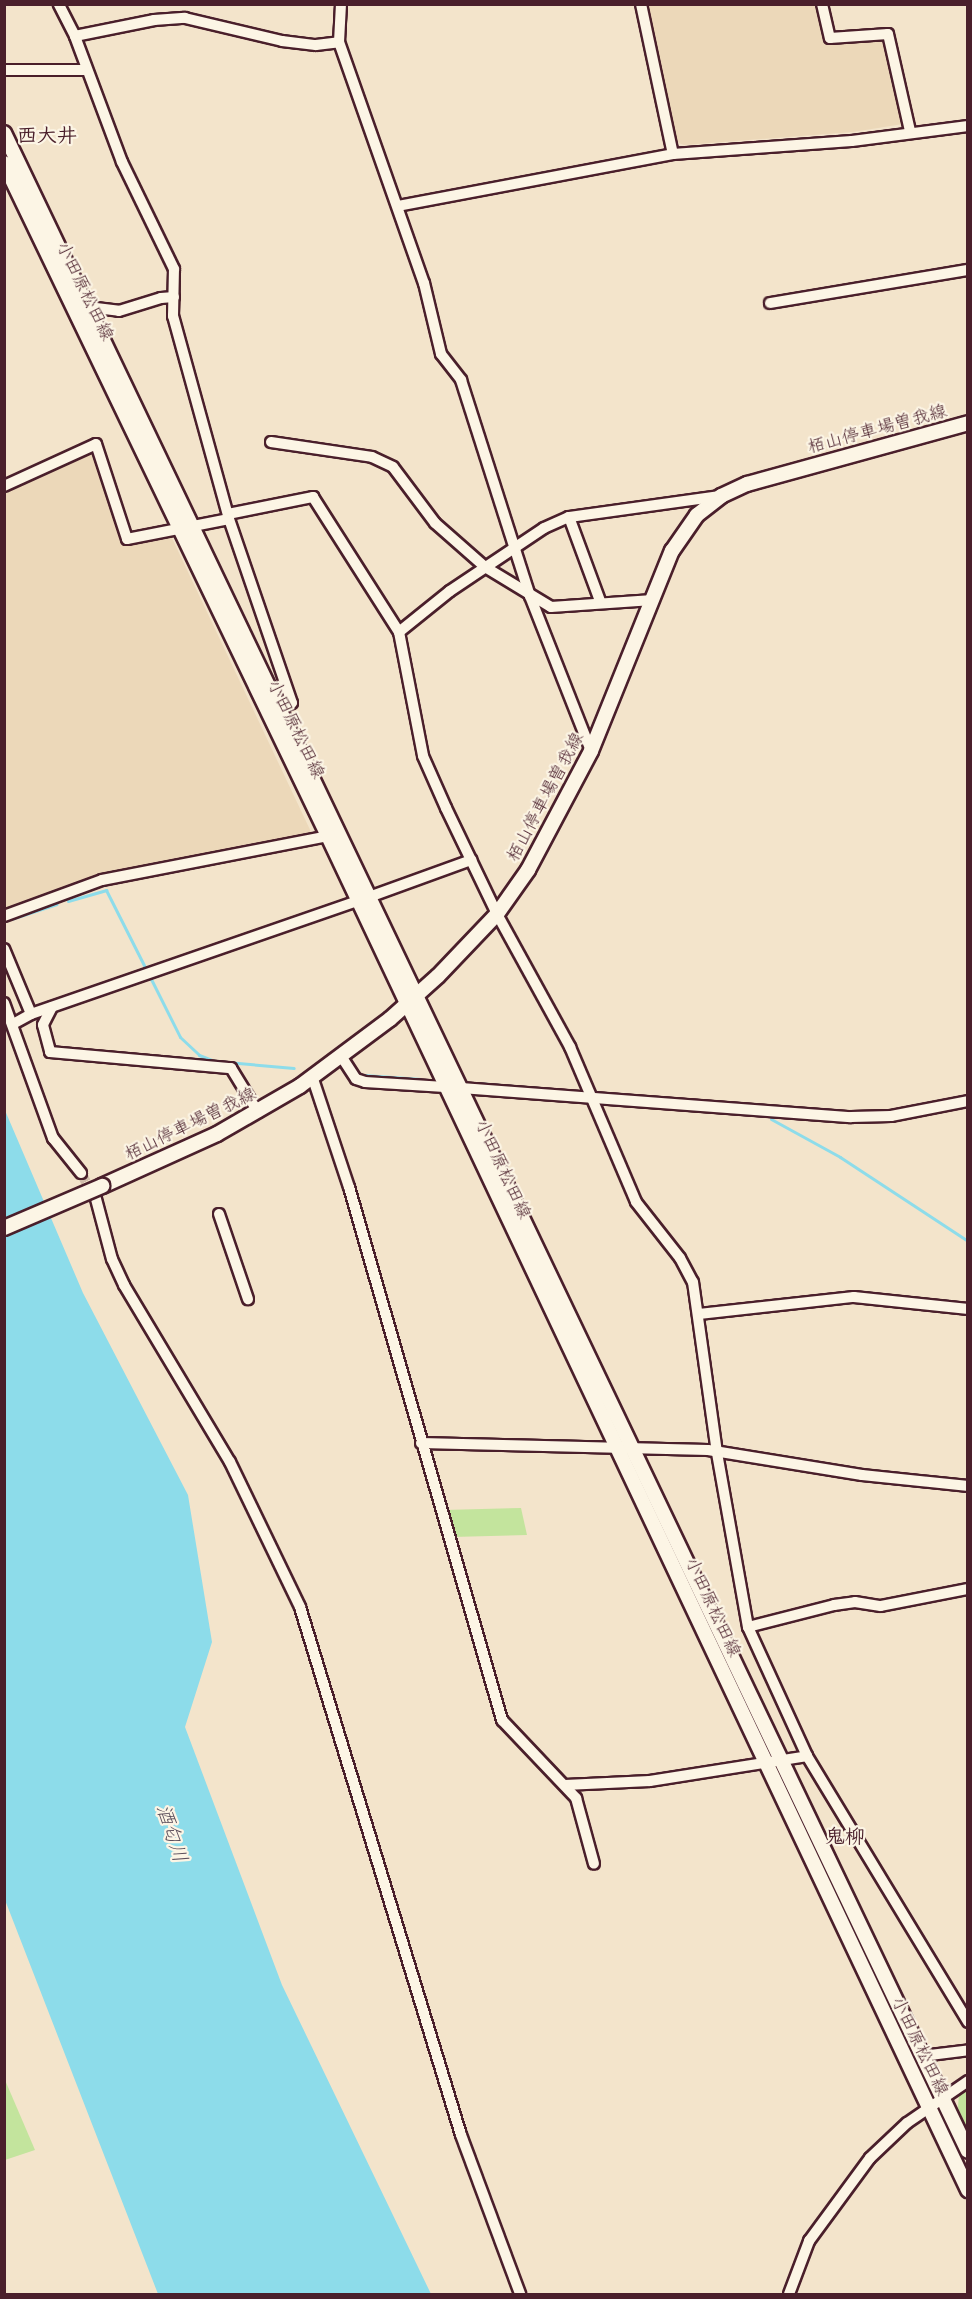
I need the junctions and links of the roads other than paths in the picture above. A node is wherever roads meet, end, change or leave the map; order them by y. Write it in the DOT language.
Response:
graph roads {
  1 [pos="59,4"];
  2 [pos="341,4"];
  3 [pos="641,4"];
  4 [pos="822,4"];
  5 [pos="75,36"];
  6 [pos="339,42"];
  7 [pos="4,70"];
  8 [pos="86,70"];
  9 [pos="968,126"];
  10 [pos="910,131"];
  11 [pos="4,133"];
  12 [pos="673,154"];
  13 [pos="4,163"];
  14 [pos="398,206"];
  15 [pos="968,270"];
  16 [pos="174,297"];
  17 [pos="770,303"];
  18 [pos="88,307"];
  19 [pos="968,423"];
  20 [pos="271,442"];
  21 [pos="4,486"];
  22 [pos="721,496"];
  23 [pos="229,517"];
  24 [pos="569,517"];
  25 [pos="186,528"];
  26 [pos="515,548"];
  27 [pos="485,567"];
  28 [pos="530,596"];
  29 [pos="653,600"];
  30 [pos="600,601"];
  31 [pos="399,632"];
  32 [pos="279,708"];
  33 [pos="591,751"];
  34 [pos="328,836"];
  35 [pos="471,860"];
  36 [pos="363,899"];
  37 [pos="497,914"];
  38 [pos="4,916"];
  39 [pos="9,954"];
  40 [pos="411,1000"];
  41 [pos="4,1003"];
  42 [pos="52,1007"];
  43 [pos="31,1014"];
  44 [pos="13,1024"];
  45 [pos="338,1059"];
  46 [pos="313,1075"];
  47 [pos="445,1087"];
  48 [pos="461,1088"];
  49 [pos="595,1101"];
  50 [pos="968,1101"];
  51 [pos="258,1112"];
  52 [pos="81,1173"];
  53 [pos="96,1199"];
  54 [pos="219,1214"];
  55 [pos="4,1228"];
  56 [pos="248,1299"];
  57 [pos="968,1309"];
  58 [pos="699,1314"];
  59 [pos="422,1443"];
  60 [pos="617,1446"];
  61 [pos="633,1449"];
  62 [pos="717,1453"];
  63 [pos="968,1486"];
  64 [pos="968,1590"];
  65 [pos="748,1627"];
  66 [pos="807,1756"];
  67 [pos="774,1762"];
  68 [pos="565,1785"];
  69 [pos="594,1864"];
  70 [pos="968,2022"];
  71 [pos="968,2050"];
  72 [pos="930,2055"];
  73 [pos="968,2082"];
  74 [pos="941,2098"];
  75 [pos="930,2108"];
  76 [pos="968,2151"];
  77 [pos="968,2190"];
  78 [pos="520,2295"];
  79 [pos="789,2295"];
  1 -- 5 [label="street"];
  2 -- 6 [label="street"];
  3 -- 12 [label="street"];
  4 -- 10 [label="street"];
  5 -- 6 [label="street"];
  5 -- 8 [label="street"];
  6 -- 14 [label="street"];
  7 -- 8 [label="street"];
  8 -- 16 [label="street"];
  9 -- 10 [label="street"];
  10 -- 12 [label="street"];
  11 -- 18 [label="main road, 小田原松田線"];
  12 -- 14 [label="street"];
  13 -- 25 [label="main road, 小田原松田線"];
  14 -- 26 [label="street"];
  15 -- 17 [label="street"];
  16 -- 18 [label="street"];
  16 -- 23 [label="street"];
  18 -- 25 [label="main road, 小田原松田線"];
  19 -- 22 [label="main road, 栢山停車場曽我線"];
  20 -- 27 [label="street"];
  21 -- 25 [label="street"];
  22 -- 24 [label="street"];
  22 -- 29 [label="main road, 栢山停車場曽我線"];
  23 -- 25 [label="street"];
  23 -- 31 [label="street"];
  23 -- 32 [label="street"];
  24 -- 26 [label="street"];
  24 -- 30 [label="street"];
  25 -- 32 [label="main road, 小田原松田線"];
  25 -- 34 [label="main road, 小田原松田線"];
  26 -- 27 [label="street"];
  26 -- 28 [label="street"];
  27 -- 28 [label="street"];
  27 -- 31 [label="street"];
  28 -- 30 [label="street"];
  28 -- 33 [label="street"];
  29 -- 30 [label="street"];
  29 -- 33 [label="main road, 栢山停車場曽我線"];
  31 -- 35 [label="street"];
  32 -- 36 [label="main road, 小田原松田線"];
  33 -- 37 [label="main road, 栢山停車場曽我線"];
  34 -- 36 [label="main road, 小田原松田線"];
  34 -- 38 [label="street"];
  35 -- 36 [label="street"];
  35 -- 37 [label="street"];
  36 -- 40 [label="main road, 小田原松田線"];
  36 -- 42 [label="street"];
  37 -- 40 [label="main road, 栢山停車場曽我線"];
  37 -- 49 [label="street"];
  39 -- 43 [label="street"];
  40 -- 45 [label="main road, 栢山停車場曽我線"];
  40 -- 47 [label="main road, 小田原松田線"];
  40 -- 48 [label="main road, 小田原松田線"];
  41 -- 44 [label="street"];
  42 -- 43 [label="street"];
  42 -- 51 [label="street"];
  43 -- 44 [label="street"];
  44 -- 52 [label="street"];
  45 -- 46 [label="main road, 栢山停車場曽我線"];
  45 -- 47 [label="street"];
  46 -- 51 [label="main road, 栢山停車場曽我線"];
  46 -- 59 [label="street"];
  47 -- 60 [label="main road, 小田原松田線"];
  48 -- 49 [label="street"];
  48 -- 61 [label="main road, 小田原松田線"];
  49 -- 50 [label="street"];
  49 -- 58 [label="street"];
  51 -- 55 [label="main road, 栢山停車場曽我線, bridge"];
  53 -- 78 [label="street"];
  54 -- 56 [label="street"];
  57 -- 58 [label="street"];
  58 -- 62 [label="street"];
  59 -- 60 [label="street"];
  59 -- 68 [label="street"];
  60 -- 61 [label="street"];
  60 -- 67 [label="main road, 小田原松田線"];
  61 -- 62 [label="street"];
  61 -- 67 [label="main road, 小田原松田線"];
  62 -- 63 [label="street"];
  62 -- 65 [label="street"];
  64 -- 65 [label="street"];
  65 -- 66 [label="street"];
  66 -- 67 [label="street"];
  66 -- 70 [label="street"];
  67 -- 68 [label="street"];
  67 -- 74 [label="main road, 小田原松田線"];
  67 -- 75 [label="main road, 小田原松田線"];
  68 -- 69 [label="street"];
  71 -- 72 [label="street"];
  73 -- 74 [label="street"];
  74 -- 75 [label="street"];
  74 -- 76 [label="main road, 小田原松田線"];
  75 -- 77 [label="main road, 小田原松田線"];
  75 -- 79 [label="street"];
}
